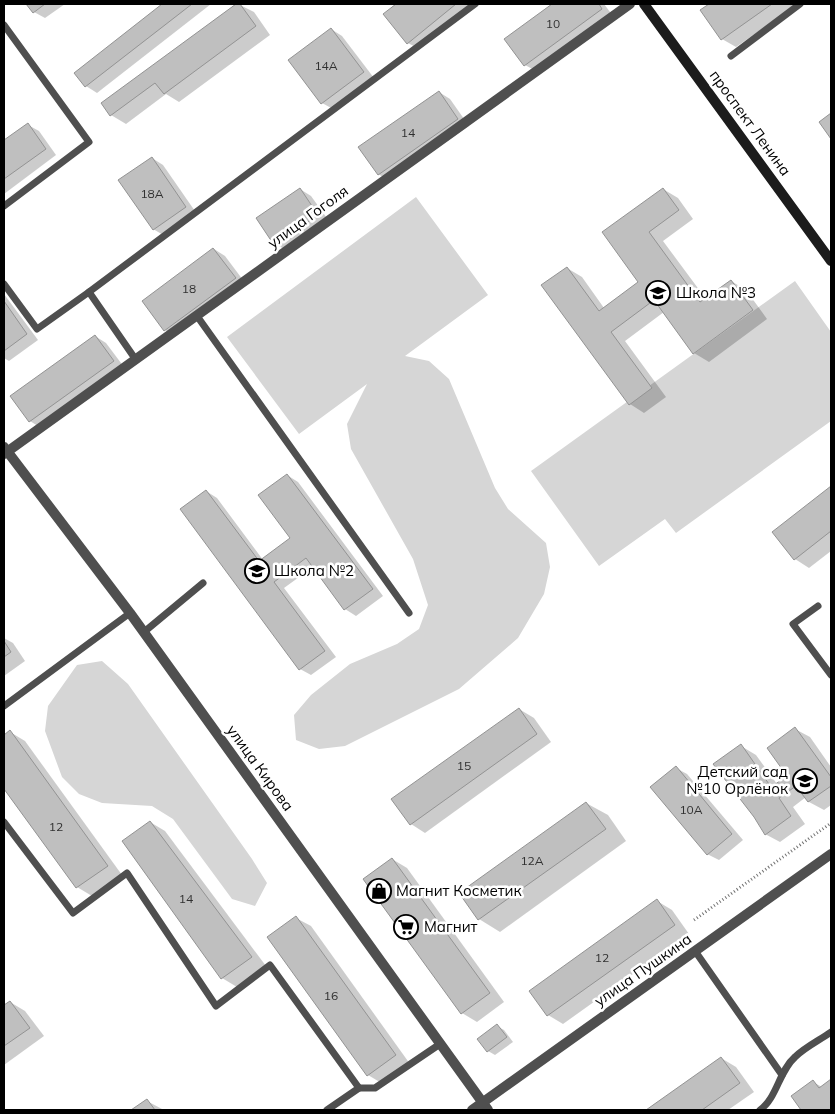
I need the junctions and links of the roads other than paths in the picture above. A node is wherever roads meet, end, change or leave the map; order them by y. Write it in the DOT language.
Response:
graph roads {
  1 [pos="476,4"];
  2 [pos="630,4"];
  3 [pos="644,4"];
  4 [pos="800,4"];
  5 [pos="4,25"];
  6 [pos="731,56"];
  7 [pos="4,206"];
  8 [pos="831,261"];
  9 [pos="4,284"];
  10 [pos="89,292"];
  11 [pos="197,316"];
  12 [pos="136,360"];
  13 [pos="5,451"];
  14 [pos="203,583"];
  15 [pos="818,606"];
  16 [pos="130,613"];
  17 [pos="410,613"];
  18 [pos="144,632"];
  19 [pos="831,674"];
  20 [pos="4,706"];
  21 [pos="4,822"];
  22 [pos="831,854"];
  23 [pos="695,951"];
  24 [pos="831,1032"];
  25 [pos="440,1044"];
  26 [pos="782,1075"];
  27 [pos="359,1088"];
  28 [pos="486,1106"];
  29 [pos="327,1110"];
  30 [pos="472,1110"];
  31 [pos="760,1110"];
  1 -- 10 [label="lane"];
  2 -- 11 [label="street, улица Гоголя"];
  3 -- 8 [label="street, проспект Ленина"];
  4 -- 6 [label="lane"];
  5 -- 7 [label="lane"];
  9 -- 10 [label="lane"];
  10 -- 12 [label="lane"];
  11 -- 12 [label="street, улица Гоголя"];
  11 -- 17 [label="lane"];
  12 -- 13 [label="street, улица Гоголя"];
  13 -- 16 [label="street, улица Кирова"];
  14 -- 18 [label="lane"];
  15 -- 19 [label="lane"];
  16 -- 18 [label="street, улица Кирова"];
  16 -- 20 [label="lane"];
  18 -- 25 [label="street, улица Кирова"];
  21 -- 27 [label="lane"];
  22 -- 23 [label="street, улица Пушкина"];
  23 -- 26 [label="lane"];
  23 -- 28 [label="street, улица Пушкина"];
  24 -- 26 [label="lane"];
  25 -- 27 [label="lane"];
  25 -- 28 [label="street, улица Кирова"];
  26 -- 31 [label="lane"];
  27 -- 29 [label="lane"];
  28 -- 30 [label="street, улица Пушкина"];
}
